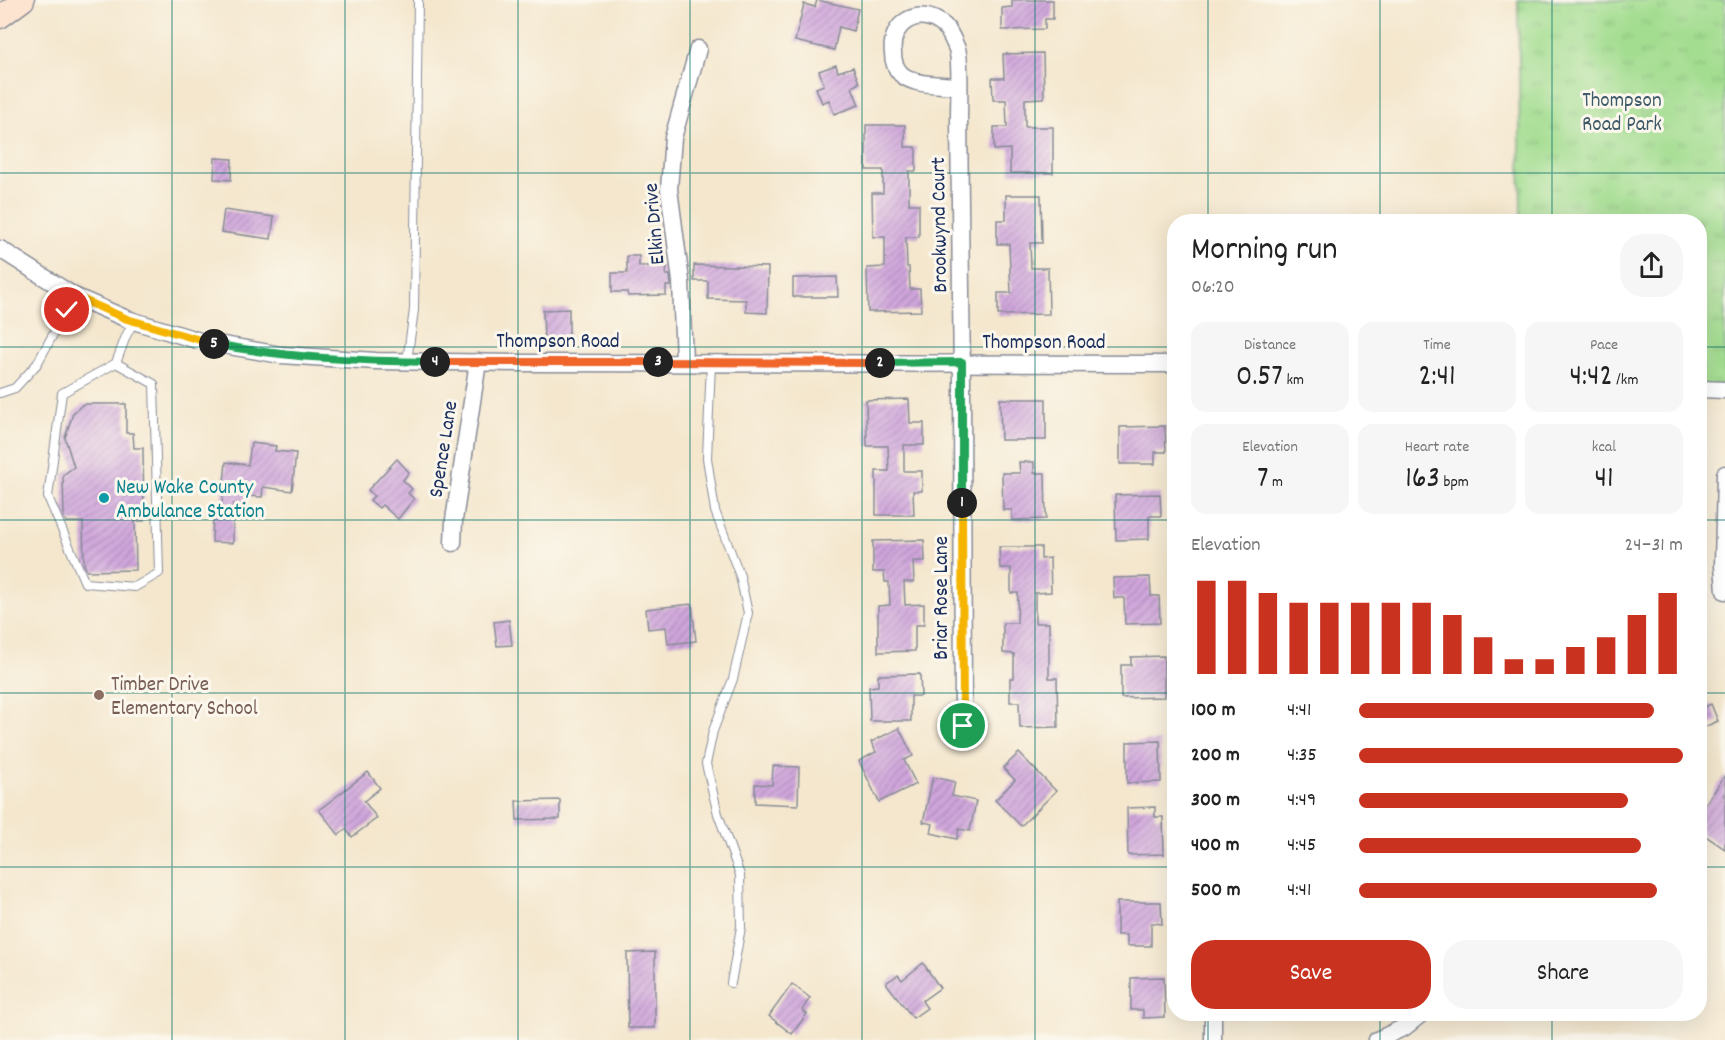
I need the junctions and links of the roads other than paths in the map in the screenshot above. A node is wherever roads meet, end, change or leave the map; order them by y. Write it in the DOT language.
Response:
graph roads {
  1 [pos="23,0"];
  2 [pos="418,0"];
  3 [pos="0,16"];
  4 [pos="698,49"];
  5 [pos="958,87"];
  6 [pos="0,249"];
  7 [pos="74,296"];
  8 [pos="134,321"];
  9 [pos="407,362"];
  10 [pos="478,362"];
  11 [pos="684,362"];
  12 [pos="711,362"];
  13 [pos="962,362"];
  14 [pos="116,363"];
  15 [pos="1167,364"];
  16 [pos="1707,389"];
  17 [pos="1725,390"];
  18 [pos="0,393"];
  19 [pos="1725,474"];
  20 [pos="453,543"];
  21 [pos="1725,591"];
  22 [pos="963,726"];
  23 [pos="731,983"];
  24 [pos="1213,1021"];
  25 [pos="1412,1021"];
  26 [pos="1213,1040"];
  27 [pos="1377,1040"];
  1 -- 3 [label="main road"];
  2 -- 9 [label="lane"];
  4 -- 11 [label="street, Elkin Drive"];
  5 -- 5 [label="street, Brookwynd Court"];
  5 -- 13 [label="street, Brookwynd Court"];
  6 -- 7 [label="street, Thompson Road"];
  7 -- 8 [label="street, Thompson Road"];
  7 -- 18 [label="lane"];
  8 -- 9 [label="street, Thompson Road"];
  8 -- 14 [label="lane"];
  9 -- 10 [label="street, Thompson Road"];
  10 -- 11 [label="street, Thompson Road"];
  10 -- 20 [label="street, Spence Lane"];
  11 -- 12 [label="street, Thompson Road"];
  12 -- 13 [label="street, Thompson Road"];
  12 -- 23 [label="lane"];
  13 -- 15 [label="street, Thompson Road"];
  13 -- 22 [label="street, Briar Rose Lane"];
  14 -- 14 [label="lane"];
  16 -- 17 [label="street"];
  19 -- 21 [label="street"];
  24 -- 26 [label="street"];
  25 -- 27 [label="street"];
}
